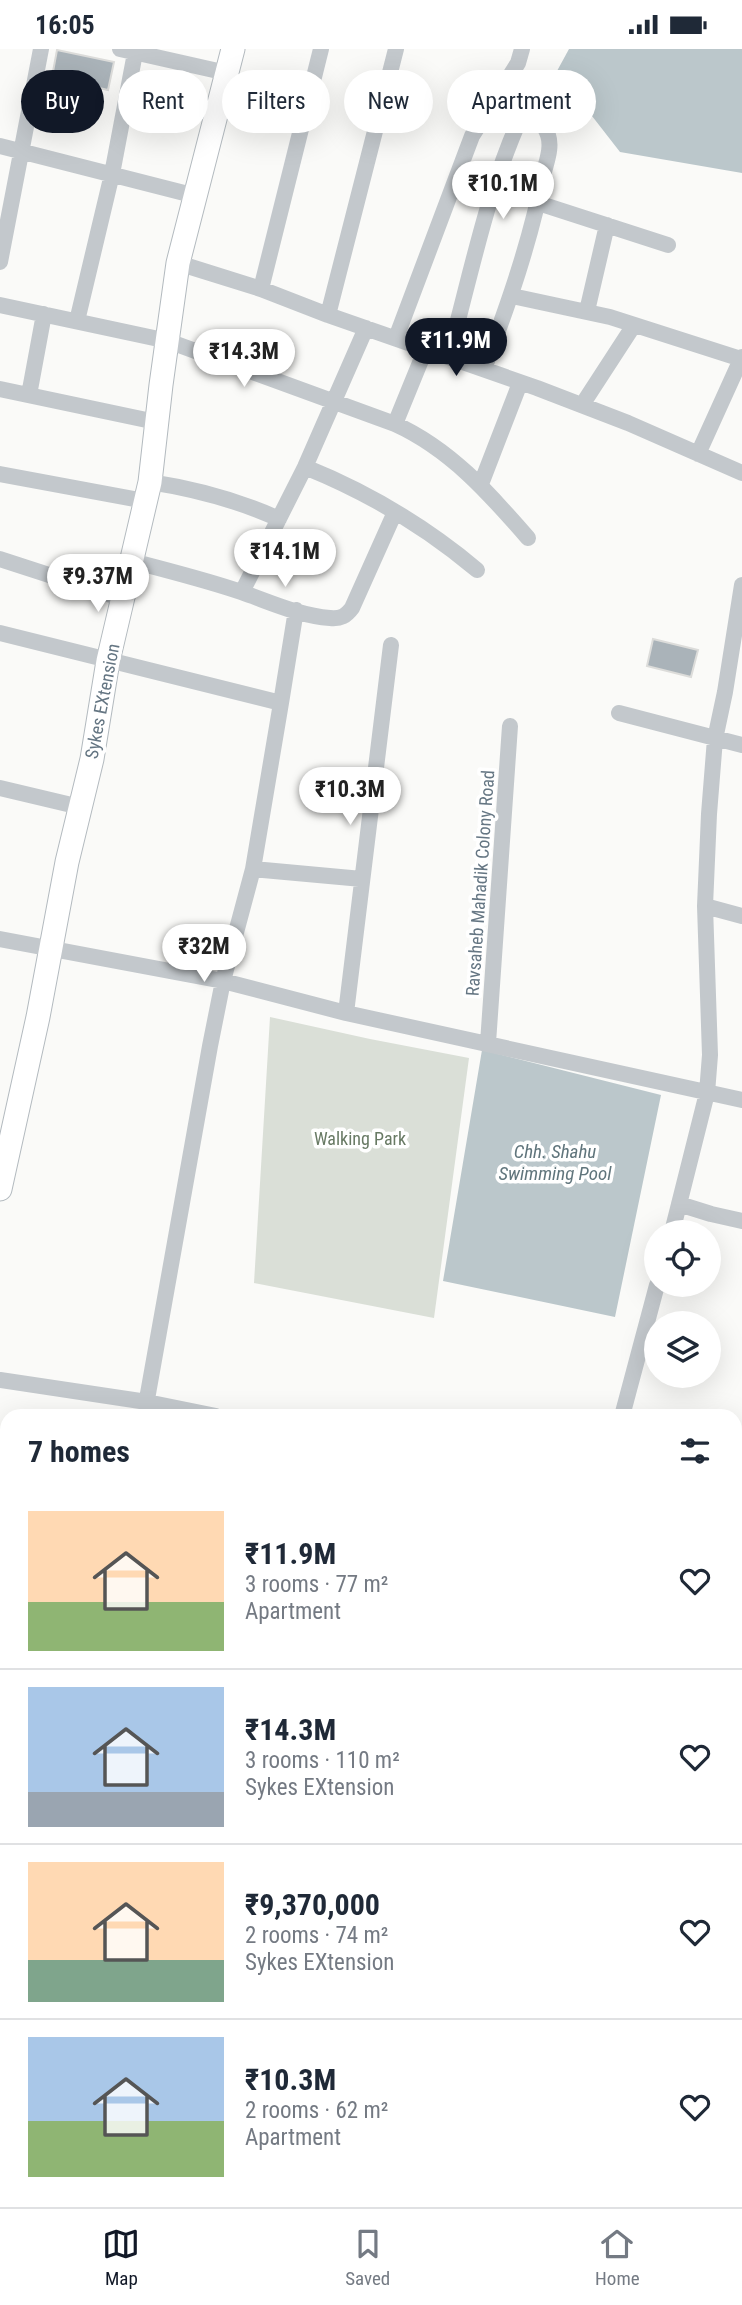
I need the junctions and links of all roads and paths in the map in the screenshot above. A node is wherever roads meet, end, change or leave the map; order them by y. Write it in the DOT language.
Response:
graph roads {
  1 [pos="41,49"];
  2 [pos="233,49"];
  3 [pos="321,49"];
  4 [pos="396,49"];
  5 [pos="522,49"];
  6 [pos="127,51"];
  7 [pos="228,70"];
  8 [pos="514,70"];
  9 [pos="222,72"];
  10 [pos="222,93"];
  11 [pos="474,133"];
  12 [pos="513,133"];
  13 [pos="547,133"];
  14 [pos="0,146"];
  15 [pos="22,152"];
  16 [pos="112,174"];
  17 [pos="196,196"];
  18 [pos="538,203"];
  19 [pos="607,225"];
  20 [pos="668,245"];
  21 [pos="0,262"];
  22 [pos="178,263"];
  23 [pos="261,289"];
  24 [pos="512,296"];
  25 [pos="0,305"];
  26 [pos="587,311"];
  27 [pos="44,314"];
  28 [pos="328,315"];
  29 [pos="77,321"];
  30 [pos="457,324"];
  31 [pos="634,325"];
  32 [pos="366,328"];
  33 [pos="396,338"];
  34 [pos="168,341"];
  35 [pos="426,348"];
  36 [pos="742,358"];
  37 [pos="484,369"];
  38 [pos="520,383"];
  39 [pos="0,389"];
  40 [pos="29,395"];
  41 [pos="333,403"];
  42 [pos="582,405"];
  43 [pos="156,422"];
  44 [pos="395,424"];
  45 [pos="698,454"];
  46 [pos="305,467"];
  47 [pos="742,473"];
  48 [pos="0,474"];
  49 [pos="481,484"];
  50 [pos="147,491"];
  51 [pos="395,512"];
  52 [pos="279,519"];
  53 [pos="528,538"];
  54 [pos="0,559"];
  55 [pos="132,561"];
  56 [pos="477,570"];
  57 [pos="742,585"];
  58 [pos="242,593"];
  59 [pos="123,599"];
  60 [pos="296,610"];
  61 [pos="0,633"];
  62 [pos="391,645"];
  63 [pos="737,652"];
  64 [pos="108,661"];
  65 [pos="281,703"];
  66 [pos="620,713"];
  67 [pos="510,726"];
  68 [pos="715,739"];
  69 [pos="742,745"];
  70 [pos="0,788"];
  71 [pos="80,807"];
  72 [pos="253,869"];
  73 [pos="362,879"];
  74 [pos="705,906"];
  75 [pos="742,916"];
  76 [pos="0,939"];
  77 [pos="50,949"];
  78 [pos="223,982"];
  79 [pos="346,1013"];
  80 [pos="488,1043"];
  81 [pos="707,1093"];
  82 [pos="742,1100"];
  83 [pos="8,1114"];
  84 [pos="0,1189"];
  85 [pos="679,1203"];
  86 [pos="675,1220"];
  87 [pos="742,1220"];
  88 [pos="654,1297"];
  89 [pos="0,1380"];
  90 [pos="146,1409"];
  91 [pos="624,1409"];
  1 -- 15 [label="street"];
  2 -- 7 [label="street, Sykes EXtension"];
  3 -- 23 [label="street"];
  4 -- 28 [label="street"];
  5 -- 8 [label="street"];
  6 -- 9 [label="street"];
  6 -- 16 [label="street"];
  10 -- 17 [label="street, Sykes EXtension"];
  11 -- 33 [label="street"];
  12 -- 30 [label="street"];
  13 -- 18 [label="street"];
  14 -- 15 [label="street"];
  15 -- 16 [label="street"];
  15 -- 21 [label="street"];
  16 -- 17 [label="street"];
  16 -- 29 [label="street"];
  17 -- 22 [label="street, Sykes EXtension"];
  18 -- 19 [label="street"];
  18 -- 24 [label="street"];
  19 -- 20 [label="street"];
  19 -- 26 [label="street"];
  22 -- 23 [label="street"];
  22 -- 34 [label="street, Sykes EXtension"];
  23 -- 28 [label="street"];
  24 -- 26 [label="street"];
  24 -- 37 [label="street"];
  25 -- 27 [label="street"];
  26 -- 31 [label="street"];
  27 -- 29 [label="street"];
  27 -- 40 [label="street"];
  28 -- 32 [label="street"];
  29 -- 34 [label="street"];
  31 -- 36 [label="street"];
  31 -- 42 [label="street"];
  32 -- 33 [label="street"];
  32 -- 41 [label="street"];
  33 -- 35 [label="street"];
  34 -- 41 [label="street"];
  34 -- 43 [label="street, Sykes EXtension"];
  35 -- 37 [label="street"];
  35 -- 44 [label="street"];
  36 -- 45 [label="street"];
  37 -- 38 [label="street"];
  38 -- 42 [label="street"];
  38 -- 49 [label="street"];
  39 -- 40 [label="street"];
  40 -- 43 [label="street"];
  41 -- 44 [label="street"];
  41 -- 46 [label="street"];
  42 -- 45 [label="street"];
  43 -- 50 [label="street, Sykes EXtension"];
  44 -- 49 [label="street"];
  45 -- 47 [label="street"];
  46 -- 51 [label="street"];
  46 -- 52 [label="street"];
  48 -- 50 [label="street"];
  49 -- 53 [label="street"];
  50 -- 52 [label="street"];
  50 -- 55 [label="street, Sykes EXtension"];
  51 -- 56 [label="street"];
  51 -- 60 [label="street"];
  52 -- 58 [label="street"];
  54 -- 59 [label="street"];
  55 -- 58 [label="street"];
  55 -- 59 [label="street, Sykes EXtension"];
  57 -- 63 [label="street"];
  58 -- 60 [label="street"];
  59 -- 64 [label="street, Sykes EXtension"];
  60 -- 65 [label="street"];
  61 -- 64 [label="street"];
  62 -- 73 [label="street"];
  63 -- 68 [label="street"];
  64 -- 65 [label="street"];
  64 -- 71 [label="street, Sykes EXtension"];
  65 -- 72 [label="street"];
  66 -- 68 [label="street"];
  67 -- 80 [label="street, Ravsaheb Mahadik Colony Road"];
  68 -- 69 [label="street"];
  68 -- 74 [label="street"];
  70 -- 71 [label="street"];
  71 -- 77 [label="street, Sykes EXtension"];
  72 -- 73 [label="street"];
  72 -- 78 [label="street"];
  73 -- 79 [label="street"];
  74 -- 75 [label="street"];
  74 -- 81 [label="street"];
  76 -- 77 [label="street"];
  77 -- 78 [label="street"];
  77 -- 83 [label="street, Sykes EXtension"];
  78 -- 79 [label="street"];
  78 -- 90 [label="street"];
  79 -- 80 [label="street"];
  80 -- 81 [label="street"];
  81 -- 82 [label="street"];
  81 -- 85 [label="street"];
  83 -- 84 [label="street, Sykes EXtension"];
  85 -- 86 [label="street"];
  85 -- 87 [label="street"];
  88 -- 91 [label="street"];
  89 -- 90 [label="street"];
}
